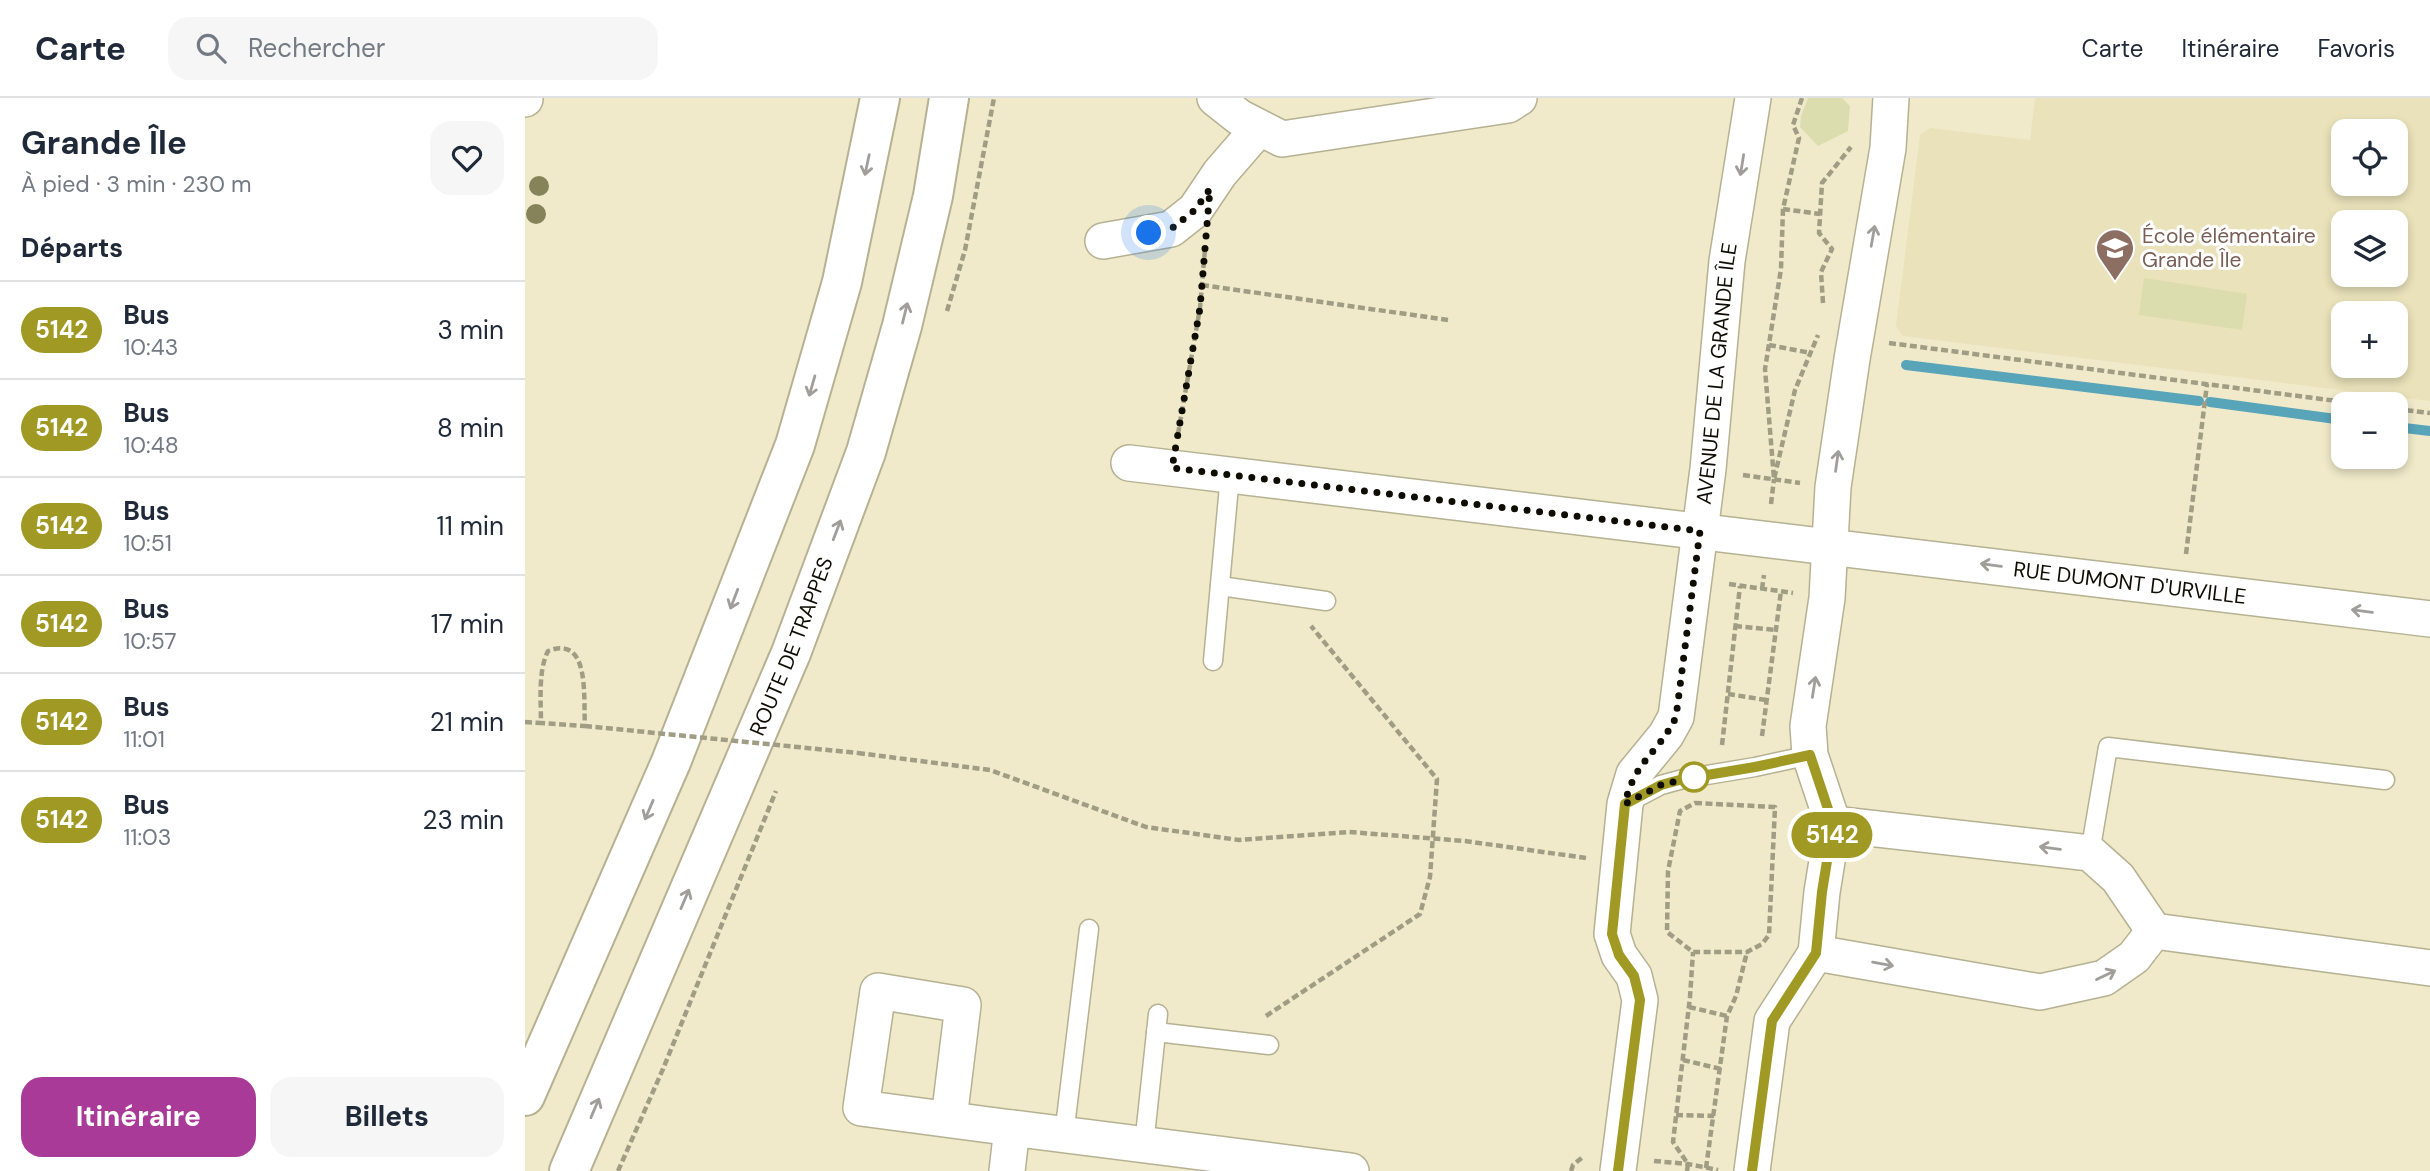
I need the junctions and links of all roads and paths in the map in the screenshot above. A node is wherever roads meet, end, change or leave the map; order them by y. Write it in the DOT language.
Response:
graph roads {
  1 [pos="880,98"];
  2 [pos="949,98"];
  3 [pos="1215,98"];
  4 [pos="1519,98"];
  5 [pos="1753,98"];
  6 [pos="1802,98"];
  7 [pos="1892,98"];
  8 [pos="1259,128"];
  9 [pos="1854,143"];
  10 [pos="1210,189"];
  11 [pos="1783,209"];
  12 [pos="1820,214"];
  13 [pos="1103,241"];
  14 [pos="1202,285"];
  15 [pos="1823,307"];
  16 [pos="1448,320"];
  17 [pos="1819,330"];
  18 [pos="1888,342"];
  19 [pos="1769,345"];
  20 [pos="1811,353"];
  21 [pos="2207,384"];
  22 [pos="2331,400"];
  23 [pos="2408,410"];
  24 [pos="2430,413"];
  25 [pos="1129,463"];
  26 [pos="1172,468"];
  27 [pos="1736,474"];
  28 [pos="1230,475"];
  29 [pos="1774,479"];
  30 [pos="1810,484"];
  31 [pos="1700,531"];
  32 [pos="1831,546"];
  33 [pos="1720,583"];
  34 [pos="1220,586"];
  35 [pos="1739,586"];
  36 [pos="2182,589"];
  37 [pos="1781,591"];
  38 [pos="1802,594"];
  39 [pos="1326,601"];
  40 [pos="2430,619"];
  41 [pos="1310,624"];
  42 [pos="1735,626"];
  43 [pos="1776,630"];
  44 [pos="1213,661"];
  45 [pos="1728,694"];
  46 [pos="1766,700"];
  47 [pos="525,722"];
  48 [pos="541,723"];
  49 [pos="585,726"];
  50 [pos="642,728"];
  51 [pos="1762,736"];
  52 [pos="636,741"];
  53 [pos="1810,755"];
  54 [pos="1721,757"];
  55 [pos="2385,780"];
  56 [pos="1625,804"];
  57 [pos="1833,824"];
  58 [pos="1433,838"];
  59 [pos="2089,853"];
  60 [pos="1621,865"];
  61 [pos="1089,929"];
  62 [pos="2154,931"];
  63 [pos="1693,952"];
  64 [pos="1747,952"];
  65 [pos="1816,953"];
  66 [pos="2430,968"];
  67 [pos="1689,1007"];
  68 [pos="1158,1014"];
  69 [pos="1727,1016"];
  70 [pos="1259,1020"];
  71 [pos="1156,1032"];
  72 [pos="1269,1045"];
  73 [pos="1683,1060"];
  74 [pos="1721,1069"];
  75 [pos="525,1097"];
  76 [pos="1676,1115"];
  77 [pos="1714,1116"];
  78 [pos="949,1119"];
  79 [pos="1012,1128"];
  80 [pos="1064,1135"];
  81 [pos="1144,1145"];
  82 [pos="1688,1164"];
  83 [pos="1619,1165"];
  84 [pos="1706,1168"];
  85 [pos="569,1171"];
  86 [pos="1007,1171"];
  87 [pos="1351,1171"];
  88 [pos="1687,1171"];
  89 [pos="1722,1171"];
  90 [pos="1752,1171"];
  1 -- 75 [label="main road, one-way"];
  85 -- 2 [label="main road, ROUTE DE TRAPPES, one-way"];
  3 -- 8 [label="street"];
  4 -- 8 [label="street"];
  5 -- 31 [label="street, AVENUE DE LA GRANDE ÎLE, one-way"];
  6 -- 11 [label="path"];
  32 -- 7 [label="street, one-way"];
  8 -- 10 [label="street"];
  9 -- 12 [label="path"];
  10 -- 13 [label="street"];
  10 -- 14 [label="path"];
  11 -- 12 [label="path"];
  11 -- 19 [label="path"];
  12 -- 15 [label="path"];
  14 -- 16 [label="path"];
  14 -- 26 [label="path"];
  17 -- 20 [label="path"];
  18 -- 21 [label="path"];
  19 -- 20 [label="path"];
  19 -- 29 [label="path"];
  20 -- 29 [label="path"];
  21 -- 22 [label="path"];
  21 -- 36 [label="path"];
  23 -- 24 [label="path"];
  25 -- 26 [label="street, RUE DUMONT D'URVILLE"];
  26 -- 28 [label="street, RUE DUMONT D'URVILLE"];
  27 -- 29 [label="path"];
  28 -- 31 [label="street, RUE DUMONT D'URVILLE"];
  28 -- 34 [label="lane"];
  29 -- 30 [label="path"];
  31 -- 32 [label="street, RUE DUMONT D'URVILLE"];
  31 -- 56 [label="street, AVENUE DE LA GRANDE ÎLE"];
  36 -- 32 [label="street, RUE DUMONT D'URVILLE, one-way"];
  53 -- 32 [label="street, one-way"];
  33 -- 35 [label="path"];
  34 -- 39 [label="lane"];
  34 -- 44 [label="lane"];
  35 -- 37 [label="path"];
  35 -- 42 [label="path"];
  40 -- 36 [label="street, RUE DUMONT D'URVILLE, one-way"];
  37 -- 38 [label="path"];
  37 -- 43 [label="path"];
  41 -- 58 [label="path"];
  42 -- 43 [label="path"];
  42 -- 45 [label="path"];
  43 -- 46 [label="path"];
  45 -- 46 [label="path"];
  45 -- 54 [label="path"];
  46 -- 51 [label="path"];
  47 -- 48 [label="path"];
  48 -- 49 [label="path"];
  48 -- 49 [label="path"];
  49 -- 58 [label="path, bridge"];
  50 -- 52 [label="path"];
  53 -- 56 [label="lane"];
  53 -- 57 [label="street"];
  55 -- 59 [label="lane"];
  56 -- 60 [label="street, AVENUE DE LA GRANDE ÎLE"];
  59 -- 57 [label="street, one-way"];
  57 -- 65 [label="street"];
  58 -- 60 [label="path"];
  58 -- 70 [label="path"];
  59 -- 62 [label="street"];
  60 -- 83 [label="street, AVENUE DE LA GRANDE ÎLE"];
  61 -- 80 [label="lane"];
  65 -- 62 [label="street, one-way"];
  62 -- 66 [label="street"];
  63 -- 64 [label="path"];
  63 -- 64 [label="path"];
  63 -- 67 [label="path"];
  64 -- 69 [label="path"];
  65 -- 90 [label="street"];
  67 -- 69 [label="path"];
  67 -- 73 [label="path"];
  68 -- 71 [label="lane"];
  69 -- 74 [label="path"];
  71 -- 72 [label="lane"];
  71 -- 81 [label="lane"];
  73 -- 74 [label="path"];
  73 -- 76 [label="path"];
  74 -- 77 [label="path"];
  76 -- 77 [label="path"];
  76 -- 82 [label="path"];
  77 -- 84 [label="path"];
  78 -- 79 [label="street"];
  79 -- 80 [label="street"];
  79 -- 86 [label="street"];
  80 -- 81 [label="street"];
  81 -- 87 [label="street"];
  82 -- 83 [label="path"];
  82 -- 84 [label="path"];
  82 -- 88 [label="path"];
  84 -- 89 [label="path"];
}
